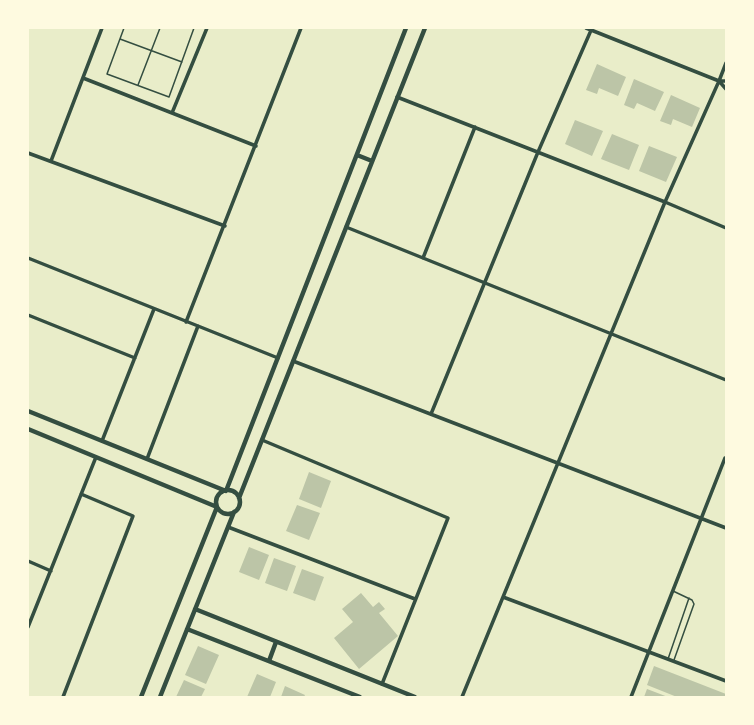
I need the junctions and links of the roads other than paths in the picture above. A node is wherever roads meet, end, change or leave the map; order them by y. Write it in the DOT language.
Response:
graph roads {
  1 [pos="102,28"];
  2 [pos="207,28"];
  3 [pos="301,28"];
  4 [pos="406,28"];
  5 [pos="425,28"];
  6 [pos="586,28"];
  7 [pos="592,29"];
  8 [pos="726,63"];
  9 [pos="83,78"];
  10 [pos="726,81"];
  11 [pos="719,82"];
  12 [pos="726,89"];
  13 [pos="398,97"];
  14 [pos="172,113"];
  15 [pos="475,127"];
  16 [pos="256,146"];
  17 [pos="538,152"];
  18 [pos="28,153"];
  19 [pos="357,155"];
  20 [pos="51,161"];
  21 [pos="372,161"];
  22 [pos="665,202"];
  23 [pos="225,226"];
  24 [pos="346,227"];
  25 [pos="726,228"];
  26 [pos="28,258"];
  27 [pos="423,258"];
  28 [pos="485,282"];
  29 [pos="154,309"];
  30 [pos="28,315"];
  31 [pos="186,322"];
  32 [pos="198,326"];
  33 [pos="611,333"];
  34 [pos="135,358"];
  35 [pos="278,358"];
  36 [pos="293,361"];
  37 [pos="726,380"];
  38 [pos="28,411"];
  39 [pos="431,414"];
  40 [pos="28,429"];
  41 [pos="262,440"];
  42 [pos="102,441"];
  43 [pos="96,457"];
  44 [pos="726,457"];
  45 [pos="147,459"];
  46 [pos="558,463"];
  47 [pos="226,491"];
  48 [pos="81,494"];
  49 [pos="239,498"];
  50 [pos="217,508"];
  51 [pos="234,512"];
  52 [pos="701,518"];
  53 [pos="228,528"];
  54 [pos="726,528"];
  55 [pos="28,561"];
  56 [pos="51,572"];
  57 [pos="673,591"];
  58 [pos="503,597"];
  59 [pos="689,598"];
  60 [pos="415,600"];
  61 [pos="195,609"];
  62 [pos="28,626"];
  63 [pos="188,629"];
  64 [pos="276,642"];
  65 [pos="649,652"];
  66 [pos="668,659"];
  67 [pos="269,661"];
  68 [pos="673,661"];
  69 [pos="726,681"];
  70 [pos="382,684"];
  71 [pos="63,697"];
  72 [pos="141,697"];
  73 [pos="160,697"];
  74 [pos="360,697"];
  75 [pos="415,697"];
  76 [pos="462,697"];
  77 [pos="631,697"];
  1 -- 9 [label="street"];
  2 -- 14 [label="street"];
  3 -- 16 [label="street"];
  4 -- 19 [label="street"];
  5 -- 13 [label="street"];
  6 -- 7 [label="street"];
  7 -- 11 [label="street"];
  7 -- 17 [label="street"];
  8 -- 11 [label="street"];
  9 -- 14 [label="street"];
  9 -- 20 [label="street"];
  10 -- 11 [label="street"];
  11 -- 12 [label="street"];
  11 -- 22 [label="street"];
  13 -- 15 [label="street"];
  13 -- 21 [label="street"];
  14 -- 16 [label="street"];
  15 -- 17 [label="street"];
  15 -- 27 [label="street"];
  16 -- 23 [label="street"];
  17 -- 22 [label="street"];
  17 -- 28 [label="street"];
  18 -- 20 [label="street"];
  19 -- 21 [label="street"];
  19 -- 35 [label="street"];
  20 -- 23 [label="street"];
  21 -- 24 [label="street"];
  22 -- 25 [label="street"];
  22 -- 33 [label="street"];
  23 -- 31 [label="street"];
  24 -- 27 [label="street"];
  24 -- 36 [label="street"];
  26 -- 29 [label="street"];
  27 -- 28 [label="street"];
  28 -- 33 [label="street"];
  28 -- 39 [label="street"];
  29 -- 31 [label="street"];
  29 -- 34 [label="street"];
  30 -- 34 [label="street"];
  31 -- 32 [label="street"];
  32 -- 35 [label="street"];
  32 -- 45 [label="street"];
  33 -- 37 [label="street"];
  33 -- 46 [label="street"];
  34 -- 42 [label="street"];
  35 -- 47 [label="street"];
  36 -- 39 [label="street"];
  36 -- 41 [label="street"];
  38 -- 42 [label="street"];
  39 -- 46 [label="street"];
  40 -- 43 [label="street"];
  41 -- 49 [label="street"];
  41 -- 60 [label="street"];
  42 -- 45 [label="street"];
  43 -- 48 [label="street"];
  43 -- 50 [label="street"];
  44 -- 52 [label="street"];
  45 -- 47 [label="street"];
  46 -- 52 [label="street"];
  46 -- 58 [label="street"];
  47 -- 49 [label="street"];
  47 -- 50 [label="street"];
  48 -- 56 [label="street"];
  48 -- 71 [label="street"];
  49 -- 51 [label="street"];
  50 -- 51 [label="street"];
  50 -- 72 [label="street"];
  51 -- 53 [label="street"];
  52 -- 54 [label="street"];
  52 -- 57 [label="street"];
  53 -- 60 [label="street"];
  53 -- 61 [label="street"];
  55 -- 56 [label="street"];
  56 -- 62 [label="street"];
  57 -- 59 [label="lane"];
  57 -- 65 [label="street"];
  58 -- 65 [label="street"];
  58 -- 76 [label="street"];
  59 -- 66 [label="lane"];
  59 -- 68 [label="lane"];
  60 -- 70 [label="street"];
  61 -- 63 [label="street"];
  61 -- 64 [label="street"];
  63 -- 67 [label="street"];
  63 -- 73 [label="street"];
  64 -- 67 [label="street"];
  64 -- 70 [label="street"];
  65 -- 66 [label="street"];
  65 -- 77 [label="street"];
  66 -- 68 [label="street"];
  67 -- 74 [label="street"];
  68 -- 69 [label="street"];
  70 -- 75 [label="street"];
}
